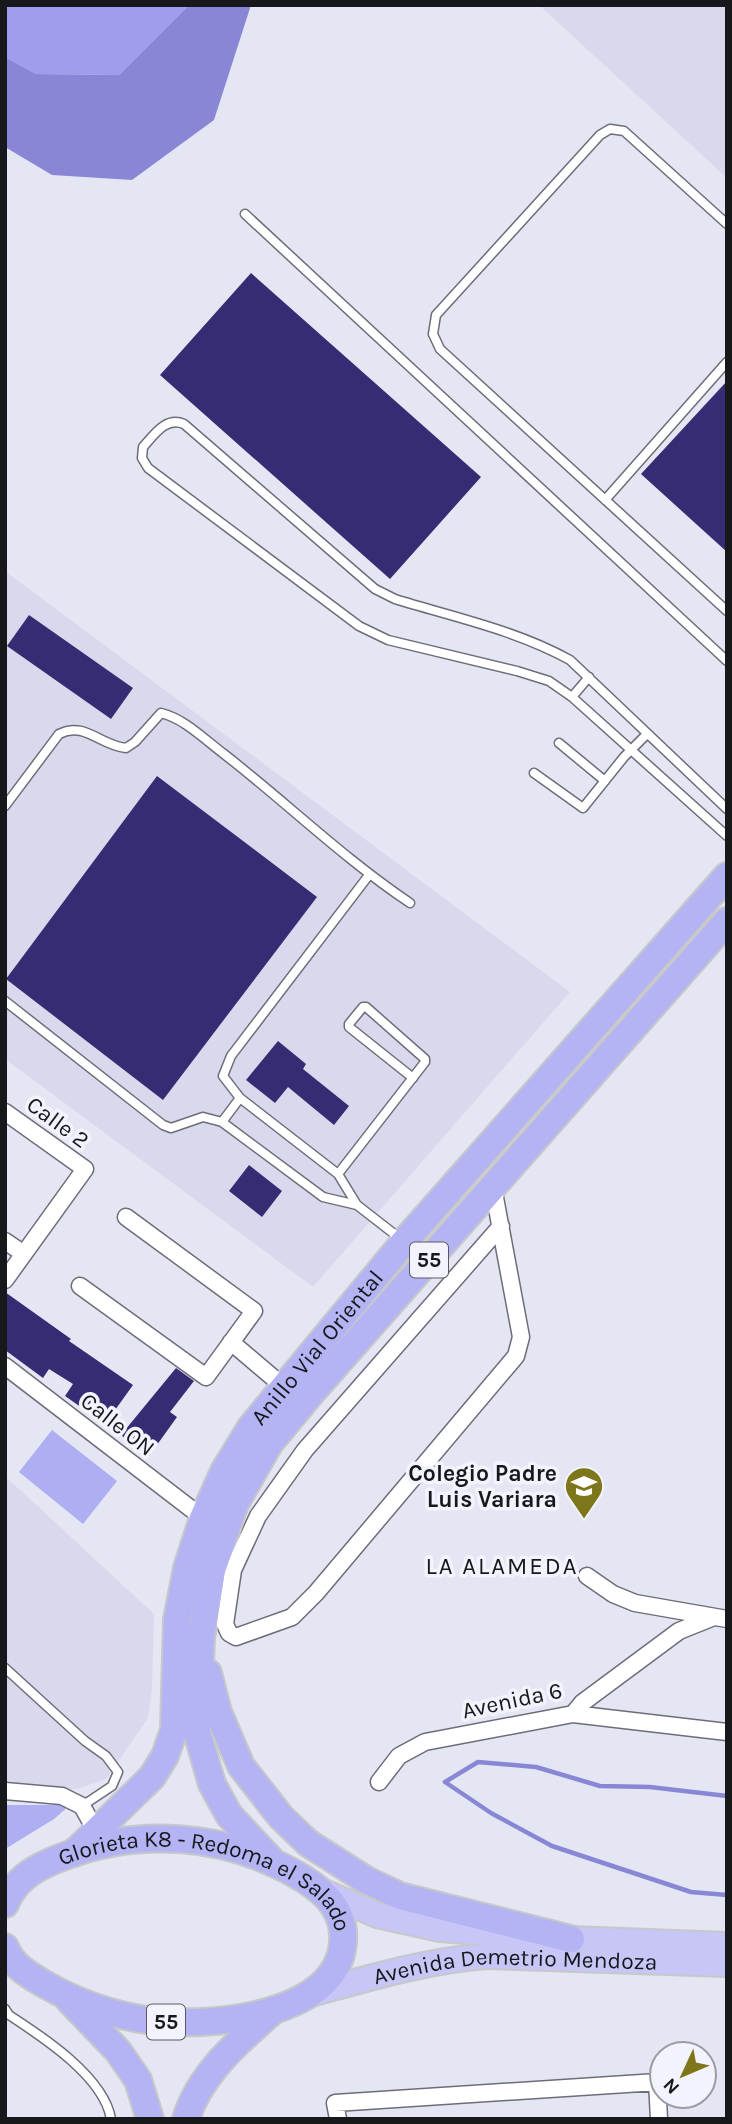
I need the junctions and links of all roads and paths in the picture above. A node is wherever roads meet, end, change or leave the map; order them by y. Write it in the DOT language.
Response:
graph roads {
  1 [pos="245,214"];
  2 [pos="727,224"];
  3 [pos="727,362"];
  4 [pos="605,500"];
  5 [pos="727,611"];
  6 [pos="727,661"];
  7 [pos="589,677"];
  8 [pos="572,697"];
  9 [pos="648,734"];
  10 [pos="559,743"];
  11 [pos="631,750"];
  12 [pos="534,773"];
  13 [pos="605,781"];
  14 [pos="5,806"];
  15 [pos="727,809"];
  16 [pos="727,836"];
  17 [pos="369,875"];
  18 [pos="727,876"];
  19 [pos="410,902"];
  20 [pos="727,921"];
  21 [pos="5,1001"];
  22 [pos="413,1078"];
  23 [pos="240,1098"];
  24 [pos="5,1112"];
  25 [pos="222,1122"];
  26 [pos="338,1174"];
  27 [pos="494,1187"];
  28 [pos="357,1205"];
  29 [pos="126,1217"];
  30 [pos="500,1226"];
  31 [pos="5,1241"];
  32 [pos="404,1242"];
  33 [pos="24,1254"];
  34 [pos="5,1280"];
  35 [pos="80,1286"];
  36 [pos="231,1342"];
  37 [pos="5,1366"];
  38 [pos="284,1387"];
  39 [pos="203,1518"];
  40 [pos="587,1576"];
  41 [pos="720,1618"];
  42 [pos="201,1638"];
  43 [pos="5,1668"];
  44 [pos="573,1714"];
  45 [pos="727,1732"];
  46 [pos="379,1782"];
  47 [pos="5,1791"];
  48 [pos="82,1806"];
  49 [pos="96,1831"];
  50 [pos="74,1853"];
  51 [pos="274,1863"];
  52 [pos="14,1879"];
  53 [pos="324,1892"];
  54 [pos="5,1904"];
  55 [pos="571,1939"];
  56 [pos="727,1945"];
  57 [pos="8,1957"];
  58 [pos="727,1964"];
  59 [pos="62,1994"];
  60 [pos="307,1995"];
  61 [pos="274,2010"];
  62 [pos="7,2013"];
  63 [pos="111,2119"];
  64 [pos="150,2119"];
  65 [pos="186,2119"];
  66 [pos="338,2119"];
  67 [pos="659,2119"];
  1 -- 6 [label="lane"];
  2 -- 4 [label="lane"];
  3 -- 4 [label="lane"];
  4 -- 5 [label="lane"];
  7 -- 8 [label="lane"];
  7 -- 8 [label="lane"];
  7 -- 9 [label="lane"];
  8 -- 11 [label="lane"];
  9 -- 11 [label="lane"];
  9 -- 15 [label="lane"];
  10 -- 13 [label="lane"];
  11 -- 13 [label="lane"];
  11 -- 16 [label="lane"];
  12 -- 13 [label="lane"];
  14 -- 17 [label="lane"];
  17 -- 19 [label="lane"];
  17 -- 23 [label="lane"];
  18 -- 32 [label="highway, Anillo Vial Oriental / 55"];
  20 -- 27 [label="highway, Anillo Vial Oriental / 55"];
  21 -- 25 [label="lane"];
  22 -- 22 [label="lane"];
  22 -- 26 [label="lane"];
  23 -- 25 [label="lane"];
  23 -- 26 [label="lane"];
  24 -- 33 [label="street, Calle 2"];
  25 -- 28 [label="lane"];
  26 -- 28 [label="lane"];
  27 -- 30 [label="street"];
  27 -- 42 [label="highway, Anillo Vial Oriental / 55"];
  28 -- 32 [label="lane"];
  29 -- 36 [label="street"];
  30 -- 30 [label="street"];
  31 -- 33 [label="street"];
  32 -- 38 [label="highway, Anillo Vial Oriental / 55"];
  33 -- 34 [label="street"];
  35 -- 36 [label="street"];
  36 -- 38 [label="street"];
  37 -- 39 [label="street, Calle 0N"];
  38 -- 39 [label="highway, Anillo Vial Oriental / 55"];
  39 -- 49 [label="highway, Anillo Vial Oriental / 55"];
  40 -- 41 [label="street"];
  41 -- 44 [label="street, Avenida 6"];
  42 -- 51 [label="highway, Anillo Vial Oriental / 55"];
  42 -- 55 [label="highway"];
  43 -- 48 [label="lane"];
  44 -- 45 [label="street"];
  44 -- 46 [label="street, Avenida 6"];
  47 -- 48 [label="street"];
  48 -- 49 [label="street"];
  49 -- 50 [label="highway, Anillo Vial Oriental / 55"];
  50 -- 51 [label="highway, Glorieta K8 - Redoma el Salado / 55"];
  50 -- 52 [label="highway, Glorieta K8 - Redoma el Salado / 55"];
  51 -- 53 [label="highway, Glorieta K8 - Redoma el Salado / 55"];
  52 -- 54 [label="highway, Glorieta K8 - Redoma el Salado / 55"];
  53 -- 55 [label="main road, Avenida Demetrio Mendoza"];
  53 -- 60 [label="highway, Glorieta K8 - Redoma el Salado / 55"];
  55 -- 56 [label="main road, Avenida Demetrio Mendoza"];
  57 -- 59 [label="highway, Glorieta K8 - Redoma el Salado / 55"];
  58 -- 60 [label="main road, Avenida Demetrio Mendoza"];
  59 -- 61 [label="highway, Glorieta K8 - Redoma el Salado / 55"];
  59 -- 64 [label="highway, 55"];
  60 -- 61 [label="highway, Glorieta K8 - Redoma el Salado / 55"];
  61 -- 65 [label="highway, 55"];
  62 -- 63 [label="lane"];
  66 -- 67 [label="street"];
}
